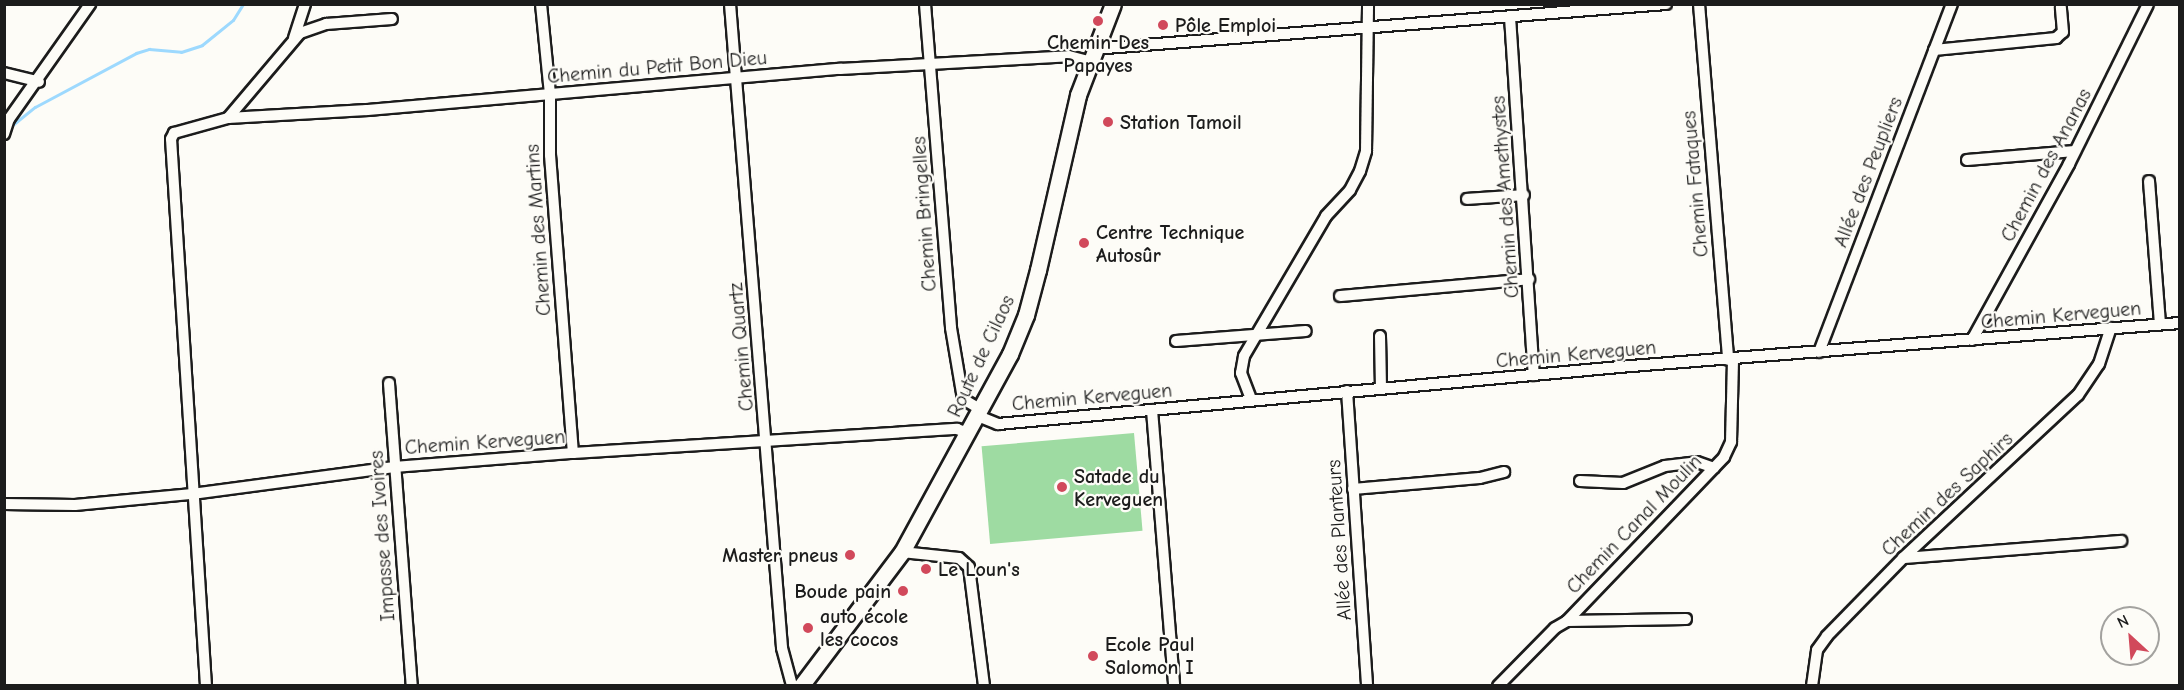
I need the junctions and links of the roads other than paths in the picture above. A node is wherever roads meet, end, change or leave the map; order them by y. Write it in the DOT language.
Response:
graph roads {
  1 [pos="90,4"];
  2 [pos="305,4"];
  3 [pos="541,4"];
  4 [pos="730,4"];
  5 [pos="925,4"];
  6 [pos="1113,4"];
  7 [pos="1368,4"];
  8 [pos="1666,4"];
  9 [pos="1698,4"];
  10 [pos="1952,4"];
  11 [pos="2148,4"];
  12 [pos="2061,7"];
  13 [pos="1510,17"];
  14 [pos="392,19"];
  15 [pos="1368,28"];
  16 [pos="294,38"];
  17 [pos="1934,50"];
  18 [pos="1090,55"];
  19 [pos="931,66"];
  20 [pos="4,73"];
  21 [pos="736,78"];
  22 [pos="39,82"];
  23 [pos="550,94"];
  24 [pos="228,118"];
  25 [pos="4,134"];
  26 [pos="2075,151"];
  27 [pos="1967,160"];
  28 [pos="2149,181"];
  29 [pos="1524,195"];
  30 [pos="1467,199"];
  31 [pos="1528,279"];
  32 [pos="1340,296"];
  33 [pos="2180,323"];
  34 [pos="2160,324"];
  35 [pos="2111,328"];
  36 [pos="1306,331"];
  37 [pos="1258,334"];
  38 [pos="1380,336"];
  39 [pos="1972,340"];
  40 [pos="1176,341"];
  41 [pos="1819,352"];
  42 [pos="1730,360"];
  43 [pos="1534,375"];
  44 [pos="389,383"];
  45 [pos="1381,388"];
  46 [pos="1347,391"];
  47 [pos="1251,399"];
  48 [pos="1152,410"];
  49 [pos="979,413"];
  50 [pos="968,434"];
  51 [pos="767,441"];
  52 [pos="573,453"];
  53 [pos="394,467"];
  54 [pos="1714,468"];
  55 [pos="1503,472"];
  56 [pos="1580,481"];
  57 [pos="1353,489"];
  58 [pos="192,494"];
  59 [pos="4,504"];
  60 [pos="2121,541"];
  61 [pos="902,552"];
  62 [pos="1903,558"];
  63 [pos="1686,619"];
  64 [pos="1567,621"];
  65 [pos="206,686"];
  66 [pos="412,686"];
  67 [pos="792,686"];
  68 [pos="801,686"];
  69 [pos="984,686"];
  70 [pos="1174,686"];
  71 [pos="1367,686"];
  72 [pos="1498,686"];
  73 [pos="1812,686"];
  1 -- 22 [label="street"];
  2 -- 16 [label="street"];
  3 -- 23 [label="street, Chemin des Martins"];
  4 -- 21 [label="street, Chemin Quartz"];
  5 -- 19 [label="street, Chemin Bringelles"];
  6 -- 18 [label="main road, Route de Cilaos"];
  7 -- 15 [label="street"];
  8 -- 13 [label="street, Chemin du Petit Bon Dieu"];
  9 -- 42 [label="street, Chemin Fataques"];
  10 -- 17 [label="street, Allée des Peupliers"];
  11 -- 26 [label="street, Chemin des Ananas"];
  12 -- 17 [label="street"];
  13 -- 15 [label="street, Chemin du Petit Bon Dieu"];
  13 -- 29 [label="street, Chemin des Amethystes"];
  14 -- 16 [label="street"];
  15 -- 18 [label="street, Chemin du Petit Bon Dieu"];
  15 -- 37 [label="street"];
  16 -- 24 [label="street"];
  17 -- 41 [label="street, Allée des Peupliers"];
  18 -- 19 [label="street, Chemin du Petit Bon Dieu"];
  18 -- 49 [label="main road, Route de Cilaos"];
  19 -- 21 [label="street, Chemin du Petit Bon Dieu"];
  19 -- 49 [label="street, Chemin Bringelles"];
  20 -- 22 [label="street"];
  21 -- 23 [label="street, Chemin du Petit Bon Dieu"];
  21 -- 51 [label="street, Chemin Quartz"];
  22 -- 25 [label="street"];
  23 -- 24 [label="street, Chemin du Petit Bon Dieu"];
  23 -- 52 [label="street, Chemin des Martins"];
  24 -- 58 [label="street, Chemin du Petit Bon Dieu"];
  26 -- 27 [label="street"];
  26 -- 39 [label="street, Chemin des Ananas"];
  28 -- 34 [label="street"];
  29 -- 30 [label="street"];
  29 -- 31 [label="street, Chemin des Amethystes"];
  31 -- 32 [label="street"];
  31 -- 43 [label="street, Chemin des Amethystes"];
  33 -- 34 [label="street, Chemin Kerveguen"];
  34 -- 35 [label="street, Chemin Kerveguen"];
  35 -- 39 [label="street, Chemin Kerveguen"];
  35 -- 62 [label="street, Chemin des Saphirs"];
  36 -- 37 [label="street"];
  37 -- 40 [label="street"];
  37 -- 47 [label="street"];
  38 -- 45 [label="street"];
  39 -- 41 [label="street, Chemin Kerveguen"];
  41 -- 42 [label="street, Chemin Kerveguen"];
  42 -- 43 [label="street, Chemin Kerveguen"];
  42 -- 54 [label="street, Chemin Canal Moulin"];
  43 -- 45 [label="street, Chemin Kerveguen"];
  44 -- 53 [label="street, Impasse des Ivoires"];
  45 -- 46 [label="street, Chemin Kerveguen"];
  46 -- 47 [label="street, Chemin Kerveguen"];
  46 -- 57 [label="street, Allée des Planteurs"];
  47 -- 48 [label="street, Chemin Kerveguen"];
  48 -- 49 [label="street, Chemin Kerveguen"];
  48 -- 70 [label="street"];
  49 -- 50 [label="main road, Route de Cilaos"];
  50 -- 51 [label="street, Chemin Kerveguen"];
  50 -- 61 [label="main road, Route de Cilaos"];
  51 -- 52 [label="street, Chemin Kerveguen"];
  51 -- 67 [label="street, Chemin Quartz"];
  52 -- 53 [label="street, Chemin Kerveguen"];
  53 -- 58 [label="street, Chemin Kerveguen"];
  53 -- 66 [label="street, Impasse des Ivoires"];
  54 -- 56 [label="street"];
  54 -- 64 [label="street, Chemin Canal Moulin"];
  55 -- 57 [label="street"];
  57 -- 71 [label="street, Allée des Planteurs"];
  58 -- 59 [label="street, Chemin Kerveguen"];
  58 -- 65 [label="street"];
  60 -- 62 [label="street"];
  61 -- 68 [label="main road, Route de Cilaos"];
  61 -- 69 [label="street"];
  62 -- 73 [label="street, Chemin des Saphirs"];
  63 -- 64 [label="street"];
  64 -- 72 [label="street, Chemin Canal Moulin"];
}
